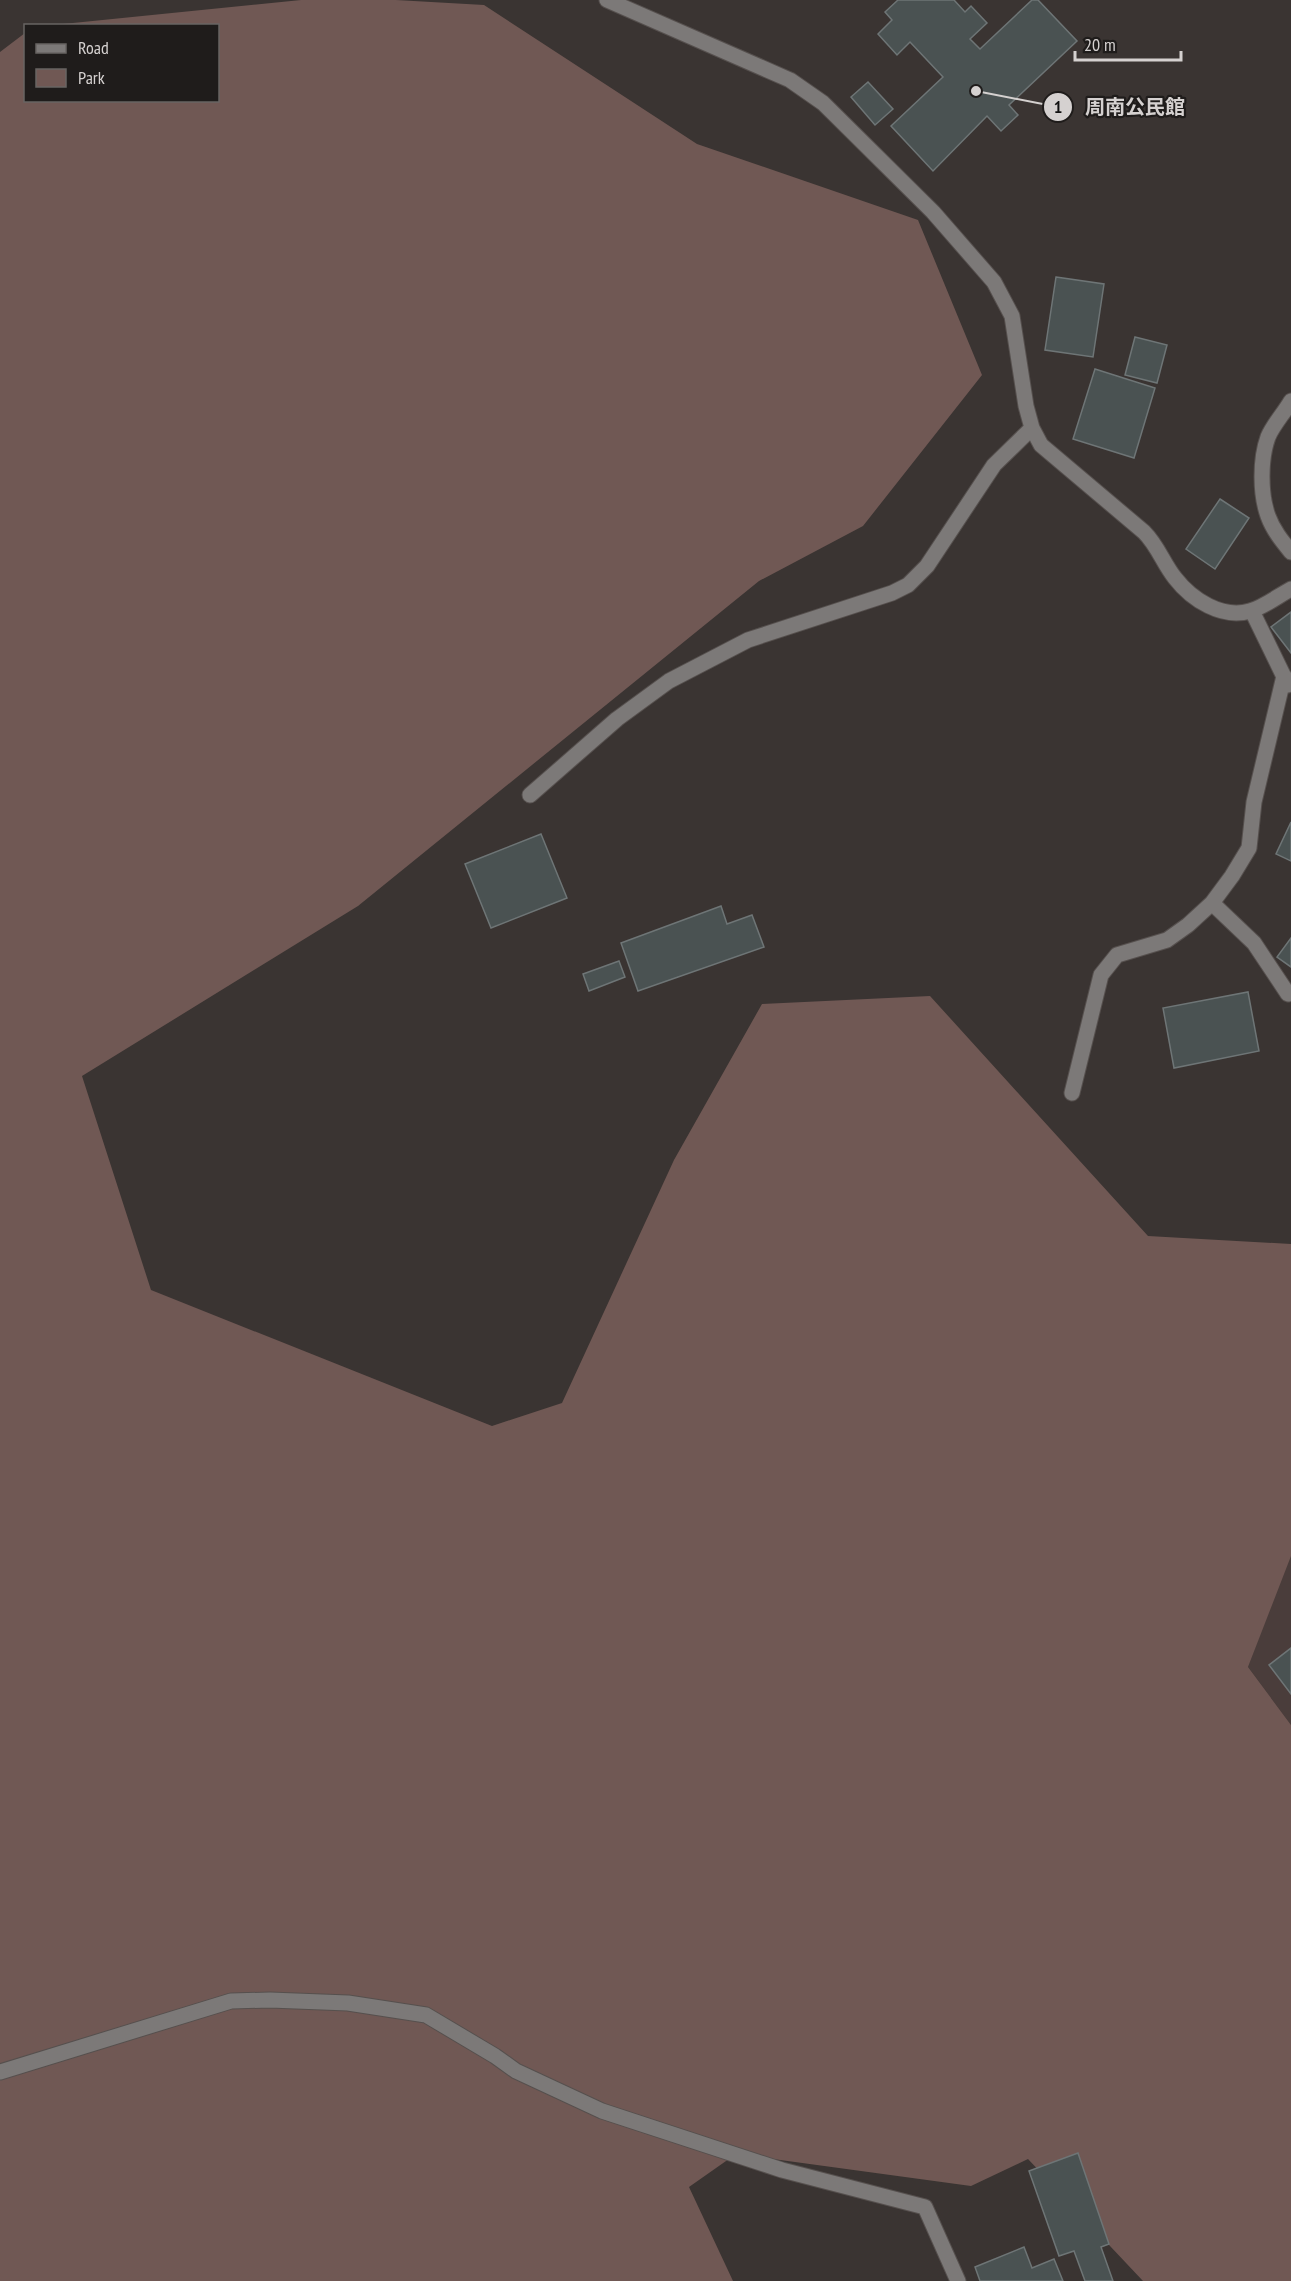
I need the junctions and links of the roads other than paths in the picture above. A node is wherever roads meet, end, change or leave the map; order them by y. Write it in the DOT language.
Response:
graph roads {
  1 [pos="607,0"];
  2 [pos="1291,401"];
  3 [pos="1032,428"];
  4 [pos="1291,552"];
  5 [pos="1291,589"];
  6 [pos="1252,611"];
  7 [pos="1284,676"];
  8 [pos="1291,691"];
  9 [pos="530,795"];
  10 [pos="1212,903"];
  11 [pos="1288,994"];
  12 [pos="1072,1093"];
  13 [pos="0,2072"];
  14 [pos="958,2281"];
  1 -- 3 [label="street"];
  2 -- 4 [label="street"];
  3 -- 6 [label="street"];
  3 -- 9 [label="street"];
  5 -- 6 [label="street"];
  6 -- 7 [label="street"];
  7 -- 8 [label="street"];
  7 -- 10 [label="street"];
  10 -- 11 [label="street"];
  10 -- 12 [label="street"];
  13 -- 14 [label="street"];
}
